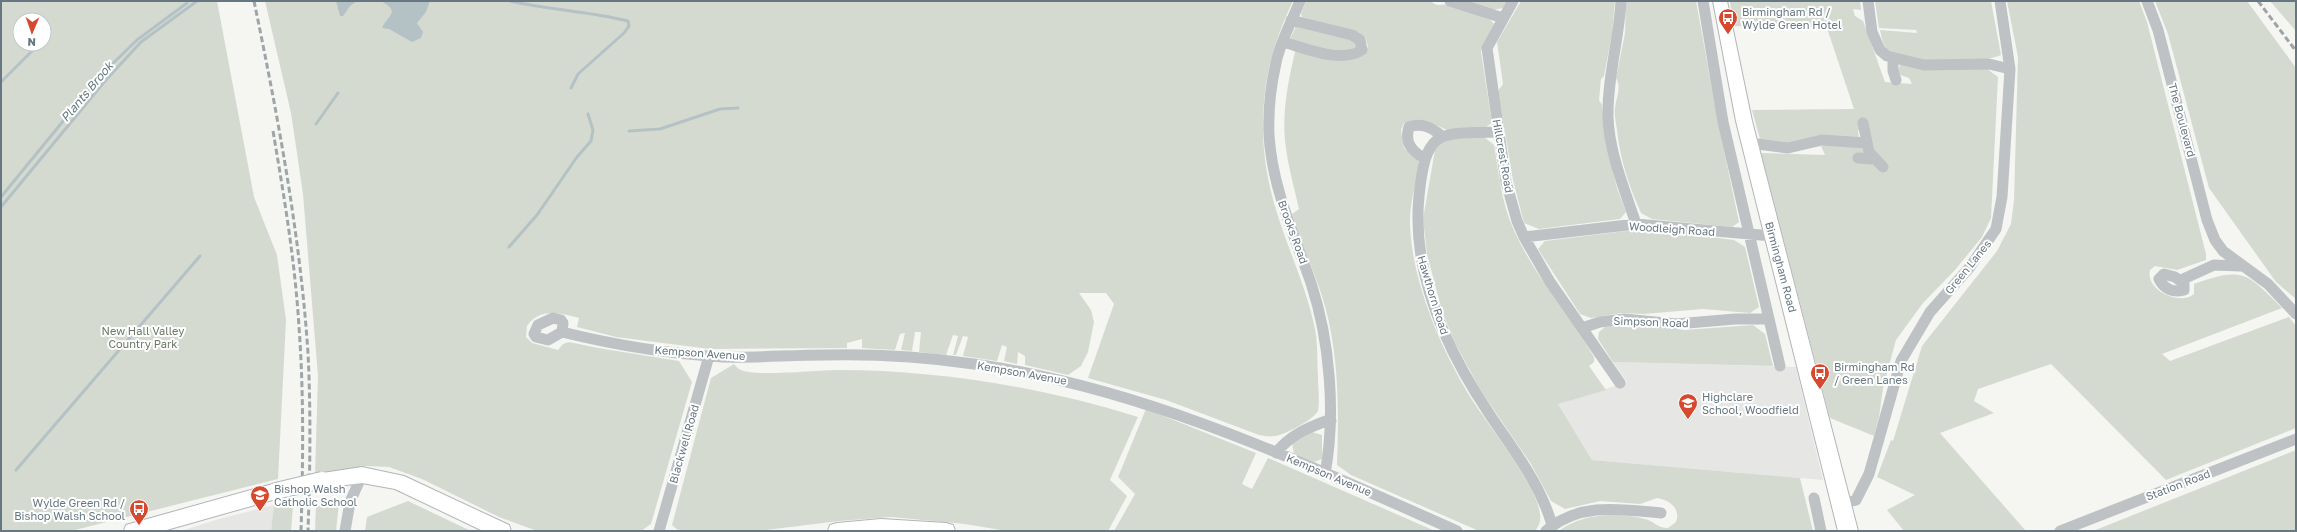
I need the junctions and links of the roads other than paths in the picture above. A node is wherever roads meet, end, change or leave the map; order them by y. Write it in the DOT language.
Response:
graph roads {
  1 [pos="1300,1"];
  2 [pos="1450,1"];
  3 [pos="1513,1"];
  4 [pos="1621,1"];
  5 [pos="1703,1"];
  6 [pos="1720,1"];
  7 [pos="1868,1"];
  8 [pos="2000,1"];
  9 [pos="2147,1"];
  10 [pos="1503,18"];
  11 [pos="1291,20"];
  12 [pos="1283,42"];
  13 [pos="1893,59"];
  14 [pos="2010,69"];
  15 [pos="1897,80"];
  16 [pos="1863,123"];
  17 [pos="1499,132"];
  18 [pos="1442,136"];
  19 [pos="1750,143"];
  20 [pos="1810,143"];
  21 [pos="1866,143"];
  22 [pos="1818,152"];
  23 [pos="1425,158"];
  24 [pos="1858,158"];
  25 [pos="1872,159"];
  26 [pos="1883,167"];
  27 [pos="1636,224"];
  28 [pos="1748,235"];
  29 [pos="1772,236"];
  30 [pos="1524,237"];
  31 [pos="2215,240"];
  32 [pos="2214,265"];
  33 [pos="2243,267"];
  34 [pos="2181,280"];
  35 [pos="2296,314"];
  36 [pos="1768,319"];
  37 [pos="1582,328"];
  38 [pos="562,332"];
  39 [pos="709,356"];
  40 [pos="1780,366"];
  41 [pos="1620,383"];
  42 [pos="1330,421"];
  43 [pos="2296,440"];
  44 [pos="1276,453"];
  45 [pos="1325,474"];
  46 [pos="362,475"];
  47 [pos="1814,498"];
  48 [pos="1841,503"];
  49 [pos="1661,513"];
  50 [pos="1549,528"];
  51 [pos="133,531"];
  52 [pos="345,531"];
  53 [pos="502,531"];
  54 [pos="659,531"];
  55 [pos="837,531"];
  56 [pos="946,531"];
  57 [pos="1457,531"];
  58 [pos="1822,531"];
  59 [pos="1848,531"];
  60 [pos="2060,531"];
  1 -- 11 [label="street, Brooks Road"];
  2 -- 10 [label="street"];
  3 -- 10 [label="street, Hillcrest Road"];
  4 -- 27 [label="street"];
  5 -- 28 [label="street"];
  6 -- 19 [label="main road, Birmingham Road"];
  7 -- 13 [label="street"];
  8 -- 14 [label="street, Green Lanes"];
  9 -- 31 [label="street, The Boulevard"];
  10 -- 17 [label="street, Hillcrest Road"];
  11 -- 12 [label="street, Brooks Road"];
  11 -- 12 [label="street"];
  12 -- 42 [label="street, Brooks Road"];
  13 -- 14 [label="street"];
  13 -- 15 [label="street"];
  14 -- 48 [label="street, Green Lanes"];
  16 -- 21 [label="street"];
  17 -- 18 [label="street"];
  17 -- 30 [label="street, Hillcrest Road"];
  18 -- 23 [label="street, Hawthorn Road"];
  18 -- 23 [label="street"];
  19 -- 20 [label="street"];
  19 -- 29 [label="main road, Birmingham Road"];
  20 -- 21 [label="street"];
  20 -- 22 [label="street"];
  21 -- 25 [label="street"];
  23 -- 50 [label="street, Hawthorn Road"];
  24 -- 25 [label="street"];
  25 -- 26 [label="street"];
  27 -- 28 [label="street, Woodleigh Road"];
  27 -- 30 [label="street, Woodleigh Road"];
  28 -- 29 [label="street, Woodleigh Road"];
  28 -- 36 [label="street"];
  29 -- 48 [label="main road, Birmingham Road"];
  30 -- 37 [label="street, Hillcrest Road"];
  31 -- 32 [label="street, The Boulevard"];
  31 -- 33 [label="street, The Boulevard"];
  32 -- 33 [label="street"];
  32 -- 34 [label="street"];
  33 -- 35 [label="street, The Boulevard"];
  36 -- 37 [label="street, Simpson Road"];
  36 -- 40 [label="street"];
  37 -- 41 [label="street, Hillcrest Road"];
  38 -- 39 [label="street, Kempson Avenue"];
  39 -- 44 [label="street, Kempson Avenue"];
  39 -- 54 [label="street, Blackwell Road"];
  42 -- 44 [label="street"];
  42 -- 45 [label="street, Brooks Road"];
  43 -- 60 [label="street, Station Road"];
  44 -- 45 [label="street, Kempson Avenue"];
  45 -- 57 [label="street, Kempson Avenue"];
  46 -- 51 [label="street, bridge"];
  46 -- 52 [label="street"];
  46 -- 53 [label="street"];
  47 -- 58 [label="street"];
  48 -- 59 [label="main road, Birmingham Road"];
  49 -- 50 [label="street"];
  55 -- 56 [label="street"];
}
